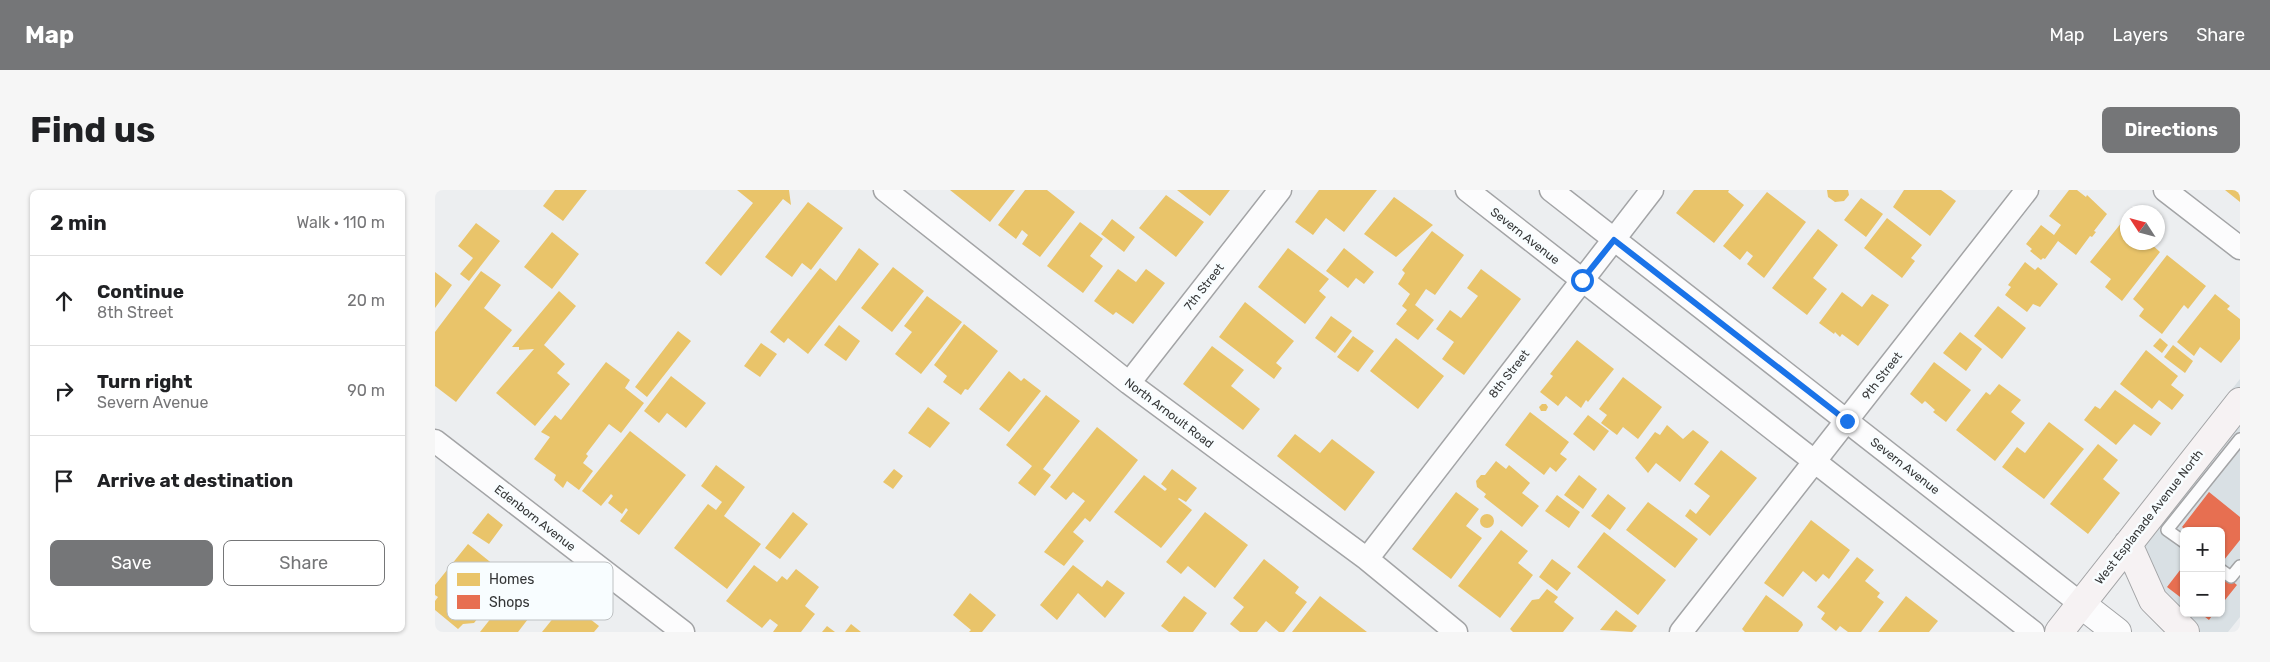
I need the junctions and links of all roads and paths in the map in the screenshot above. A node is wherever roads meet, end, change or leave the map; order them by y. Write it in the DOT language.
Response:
graph roads {
  1 [pos="1280,190"];
  2 [pos="1467,190"];
  3 [pos="1551,190"];
  4 [pos="1652,190"];
  5 [pos="2027,190"];
  6 [pos="2165,190"];
  7 [pos="896,193"];
  8 [pos="1614,240"];
  9 [pos="2240,248"];
  10 [pos="1582,280"];
  11 [pos="1129,383"];
  12 [pos="1847,421"];
  13 [pos="2235,421"];
  14 [pos="435,441"];
  15 [pos="1815,462"];
  16 [pos="2180,539"];
  17 [pos="2128,544"];
  18 [pos="1367,559"];
  19 [pos="592,562"];
  20 [pos="2240,566"];
  21 [pos="2224,572"];
  22 [pos="613,578"];
  23 [pos="2081,604"];
  24 [pos="683,632"];
  25 [pos="1456,632"];
  26 [pos="1681,632"];
  27 [pos="2033,632"];
  28 [pos="2059,632"];
  29 [pos="2117,632"];
  30 [pos="2185,632"];
  1 -- 11 [label="street, 7th Street"];
  2 -- 10 [label="street, Severn Avenue"];
  3 -- 8 [label="street, Severn Avenue"];
  4 -- 8 [label="street, 8th Street"];
  5 -- 12 [label="street, 9th Street"];
  6 -- 9 [label="street"];
  7 -- 11 [label="street, North Arnoult Road"];
  8 -- 10 [label="street, 8th Street"];
  8 -- 12 [label="street, Severn Avenue"];
  10 -- 15 [label="street, Severn Avenue"];
  10 -- 18 [label="street, 8th Street"];
  11 -- 18 [label="street, North Arnoult Road"];
  12 -- 15 [label="street, 9th Street"];
  12 -- 23 [label="street, Severn Avenue"];
  13 -- 16 [label="lane"];
  13 -- 17 [label="main road, West Esplanade Avenue North"];
  14 -- 19 [label="street, Edenborn Avenue"];
  15 -- 26 [label="street, 9th Street"];
  15 -- 27 [label="street, Severn Avenue"];
  17 -- 23 [label="main road, West Esplanade Avenue North"];
  17 -- 30 [label="main road"];
  18 -- 25 [label="street, North Arnoult Road"];
  20 -- 21 [label="lane"];
  22 -- 24 [label="street, Edenborn Avenue"];
  23 -- 28 [label="main road, West Esplanade Avenue North"];
  23 -- 29 [label="street, Severn Avenue"];
}
